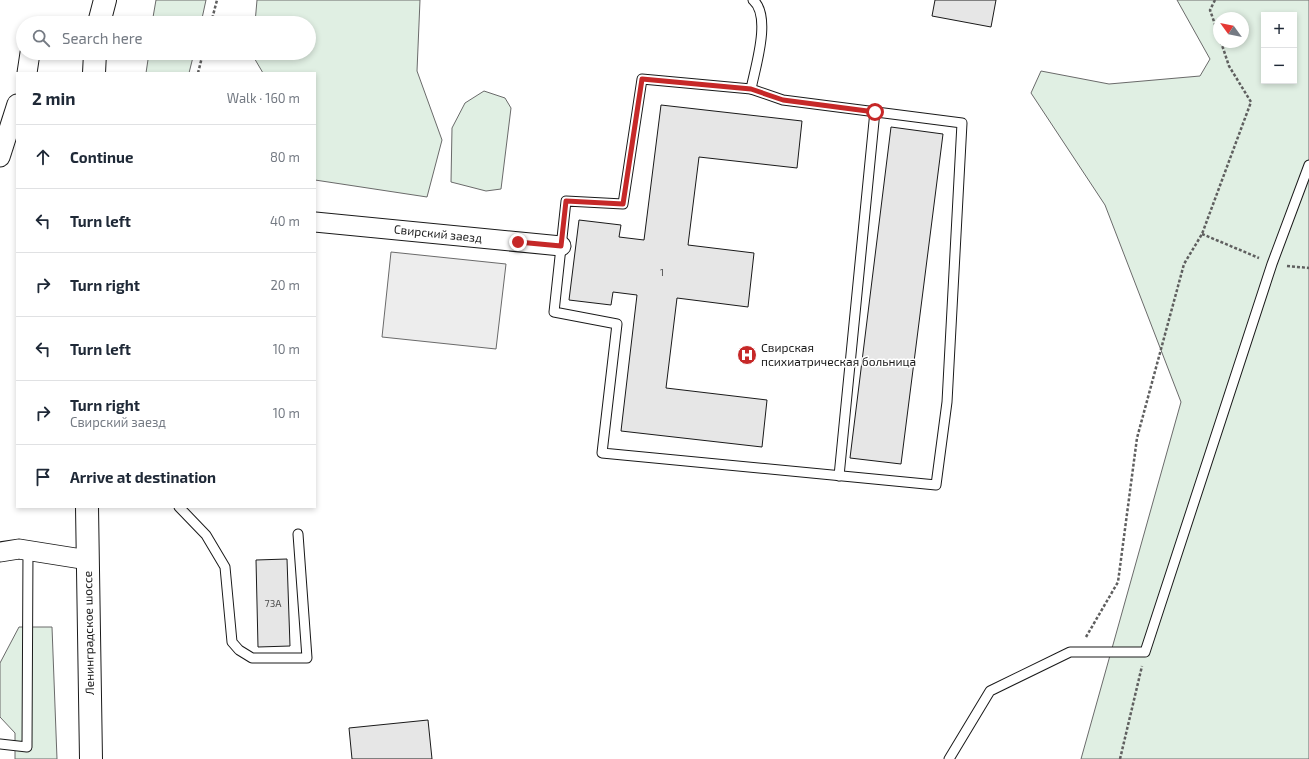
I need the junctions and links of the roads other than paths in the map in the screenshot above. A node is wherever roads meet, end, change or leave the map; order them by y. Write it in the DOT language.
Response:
graph roads {
  1 [pos="105,0"];
  2 [pos="752,0"];
  3 [pos="101,16"];
  4 [pos="29,60"];
  5 [pos="95,60"];
  6 [pos="27,72"];
  7 [pos="94,72"];
  8 [pos="751,89"];
  9 [pos="16,107"];
  10 [pos="875,112"];
  11 [pos="0,157"];
  12 [pos="1309,165"];
  13 [pos="316,222"];
  14 [pos="561,246"];
  15 [pos="839,476"];
  16 [pos="87,508"];
  17 [pos="180,508"];
  18 [pos="298,534"];
  19 [pos="28,550"];
  20 [pos="0,552"];
  21 [pos="88,560"];
  22 [pos="0,744"];
  23 [pos="91,759"];
  24 [pos="949,759"];
  1 -- 3 [label="main road"];
  2 -- 8 [label="lane"];
  4 -- 6 [label="street"];
  5 -- 7 [label="main road"];
  8 -- 10 [label="lane"];
  8 -- 14 [label="lane"];
  9 -- 11 [label="street"];
  10 -- 15 [label="lane"];
  10 -- 15 [label="lane"];
  12 -- 24 [label="lane"];
  13 -- 14 [label="street, Свирский заезд"];
  14 -- 15 [label="lane"];
  16 -- 21 [label="main road, Ленинградское шоссе"];
  17 -- 18 [label="lane"];
  19 -- 20 [label="street"];
  19 -- 21 [label="street"];
  19 -- 22 [label="lane"];
  21 -- 23 [label="main road, Ленинградское шоссе"];
}
